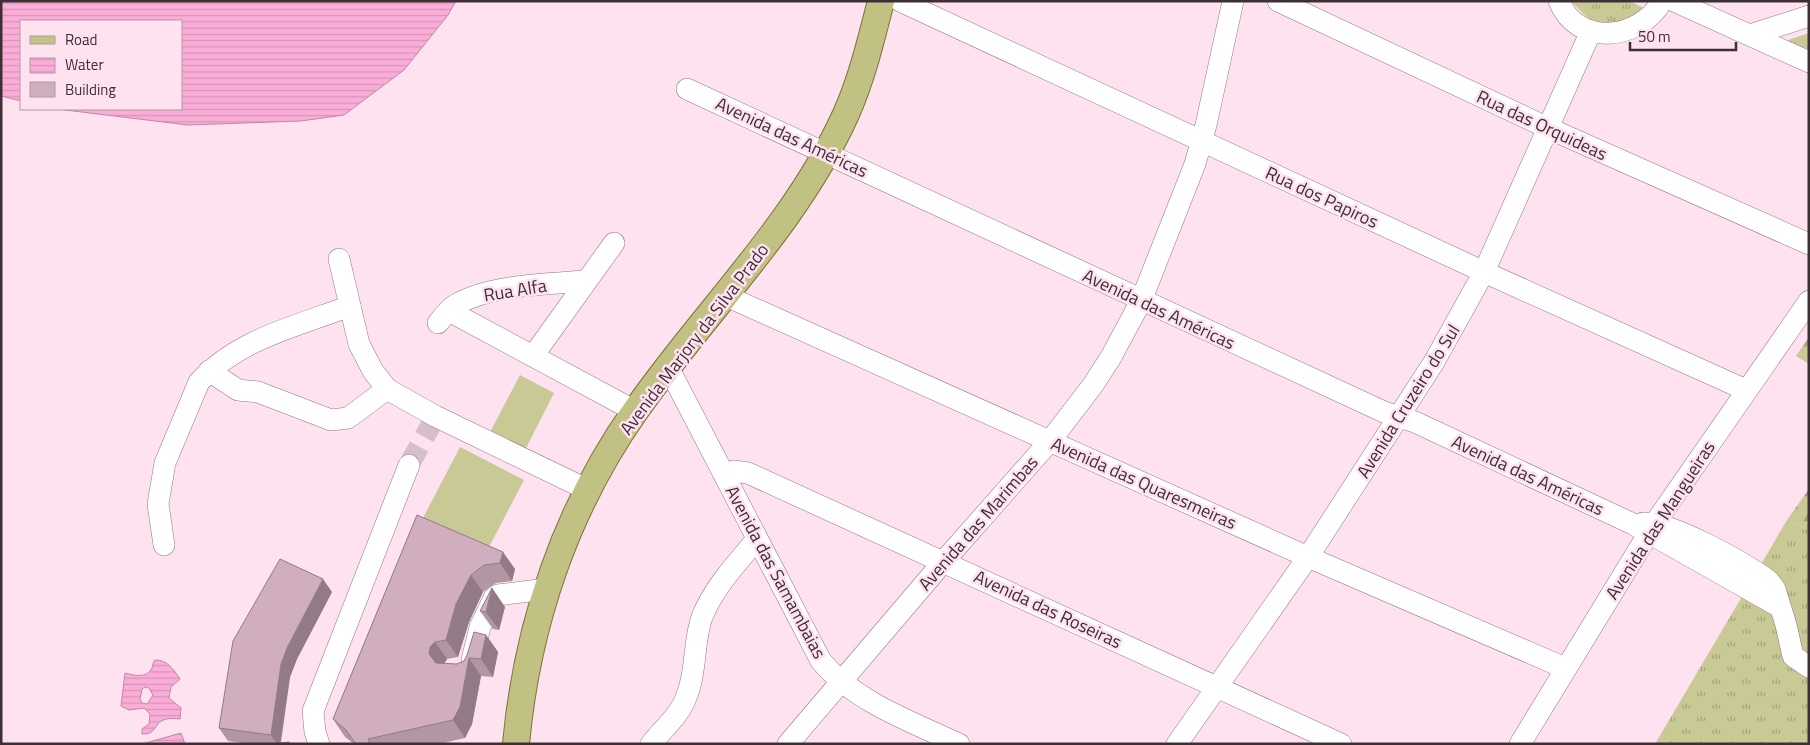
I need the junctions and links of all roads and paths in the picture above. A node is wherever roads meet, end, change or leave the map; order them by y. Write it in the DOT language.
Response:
graph roads {
  1 [pos="881,1"];
  2 [pos="900,1"];
  3 [pos="1232,1"];
  4 [pos="1278,1"];
  5 [pos="1559,1"];
  6 [pos="1662,1"];
  7 [pos="1674,1"];
  8 [pos="1809,16"];
  9 [pos="1591,31"];
  10 [pos="1750,34"];
  11 [pos="1809,62"];
  12 [pos="687,88"];
  13 [pos="1548,128"];
  14 [pos="1202,141"];
  15 [pos="826,152"];
  16 [pos="614,243"];
  17 [pos="1809,244"];
  18 [pos="339,259"];
  19 [pos="1484,272"];
  20 [pos="585,281"];
  21 [pos="724,294"];
  22 [pos="1141,301"];
  23 [pos="1809,301"];
  24 [pos="350,306"];
  25 [pos="533,356"];
  26 [pos="668,367"];
  27 [pos="209,371"];
  28 [pos="387,389"];
  29 [pos="1746,390"];
  30 [pos="635,411"];
  31 [pos="1400,417"];
  32 [pos="1050,441"];
  33 [pos="404,463"];
  34 [pos="725,474"];
  35 [pos="588,490"];
  36 [pos="1646,527"];
  37 [pos="758,539"];
  38 [pos="164,545"];
  39 [pos="1308,557"];
  40 [pos="944,561"];
  41 [pos="546,589"];
  42 [pos="1806,659"];
  43 [pos="1565,668"];
  44 [pos="454,670"];
  45 [pos="841,682"];
  46 [pos="1218,687"];
  47 [pos="319,744"];
  48 [pos="516,744"];
  49 [pos="651,744"];
  50 [pos="788,744"];
  51 [pos="959,744"];
  52 [pos="1177,744"];
  53 [pos="1341,744"];
  54 [pos="1520,744"];
  1 -- 15 [label="main road, Avenida Marjory da Silva Prado"];
  2 -- 14 [label="street, Rua dos Papiros"];
  3 -- 14 [label="street, Avenida das Marimbas"];
  4 -- 13 [label="street, Rua das Orquideas"];
  5 -- 9 [label="street"];
  6 -- 9 [label="street"];
  7 -- 10 [label="street"];
  8 -- 10 [label="street"];
  9 -- 13 [label="street, Avenida Cruzeiro do Sul"];
  10 -- 11 [label="street"];
  12 -- 15 [label="street, Avenida das Américas"];
  13 -- 17 [label="street, Rua das Orquideas"];
  13 -- 19 [label="street, Avenida Cruzeiro do Sul"];
  14 -- 19 [label="street, Rua dos Papiros"];
  14 -- 22 [label="street, Avenida das Marimbas"];
  15 -- 21 [label="main road, Avenida Marjory da Silva Prado"];
  15 -- 22 [label="street, Avenida das Américas"];
  16 -- 20 [label="street, Rua Alfa"];
  18 -- 24 [label="street"];
  19 -- 29 [label="street, Rua dos Papiros"];
  19 -- 31 [label="street, Avenida Cruzeiro do Sul"];
  20 -- 25 [label="street, Rua Alfa"];
  20 -- 25 [label="street, Rua Alfa"];
  21 -- 26 [label="main road, Avenida Marjory da Silva Prado"];
  21 -- 32 [label="street, Avenida das Quaresmeiras"];
  22 -- 31 [label="street, Avenida das Américas"];
  22 -- 32 [label="street, Avenida das Marimbas"];
  23 -- 29 [label="street, Avenida das Mangueiras"];
  24 -- 27 [label="street"];
  24 -- 28 [label="street"];
  25 -- 30 [label="street, Rua Alfa"];
  26 -- 30 [label="main road, Avenida Marjory da Silva Prado"];
  26 -- 34 [label="street, Avenida das Samambaias"];
  27 -- 28 [label="street"];
  27 -- 38 [label="street"];
  28 -- 35 [label="street"];
  29 -- 36 [label="street, Avenida das Mangueiras"];
  30 -- 35 [label="main road, Avenida Marjory da Silva Prado"];
  31 -- 36 [label="street, Avenida das Américas"];
  31 -- 39 [label="street, Avenida Cruzeiro do Sul"];
  32 -- 39 [label="street, Avenida das Quaresmeiras"];
  32 -- 40 [label="street, Avenida das Marimbas"];
  33 -- 47 [label="street"];
  34 -- 37 [label="street, Avenida das Samambaias"];
  34 -- 40 [label="street, Avenida das Roseiras"];
  35 -- 41 [label="main road, Avenida Marjory da Silva Prado"];
  36 -- 42 [label="street, Avenida das Américas"];
  36 -- 43 [label="street, Avenida das Mangueiras"];
  37 -- 45 [label="street, Avenida das Samambaias"];
  37 -- 49 [label="street"];
  39 -- 43 [label="street, Avenida das Quaresmeiras"];
  39 -- 46 [label="street, Avenida Cruzeiro do Sul"];
  40 -- 45 [label="street, Avenida das Marimbas"];
  40 -- 46 [label="street, Avenida das Roseiras"];
  41 -- 44 [label="street"];
  41 -- 48 [label="main road, Avenida Marjory da Silva Prado"];
  43 -- 54 [label="street, Avenida das Mangueiras"];
  45 -- 50 [label="street, Avenida das Marimbas"];
  45 -- 51 [label="street, Avenida das Samambaias"];
  46 -- 52 [label="street, Avenida Cruzeiro do Sul"];
  46 -- 53 [label="street, Avenida das Roseiras"];
}
